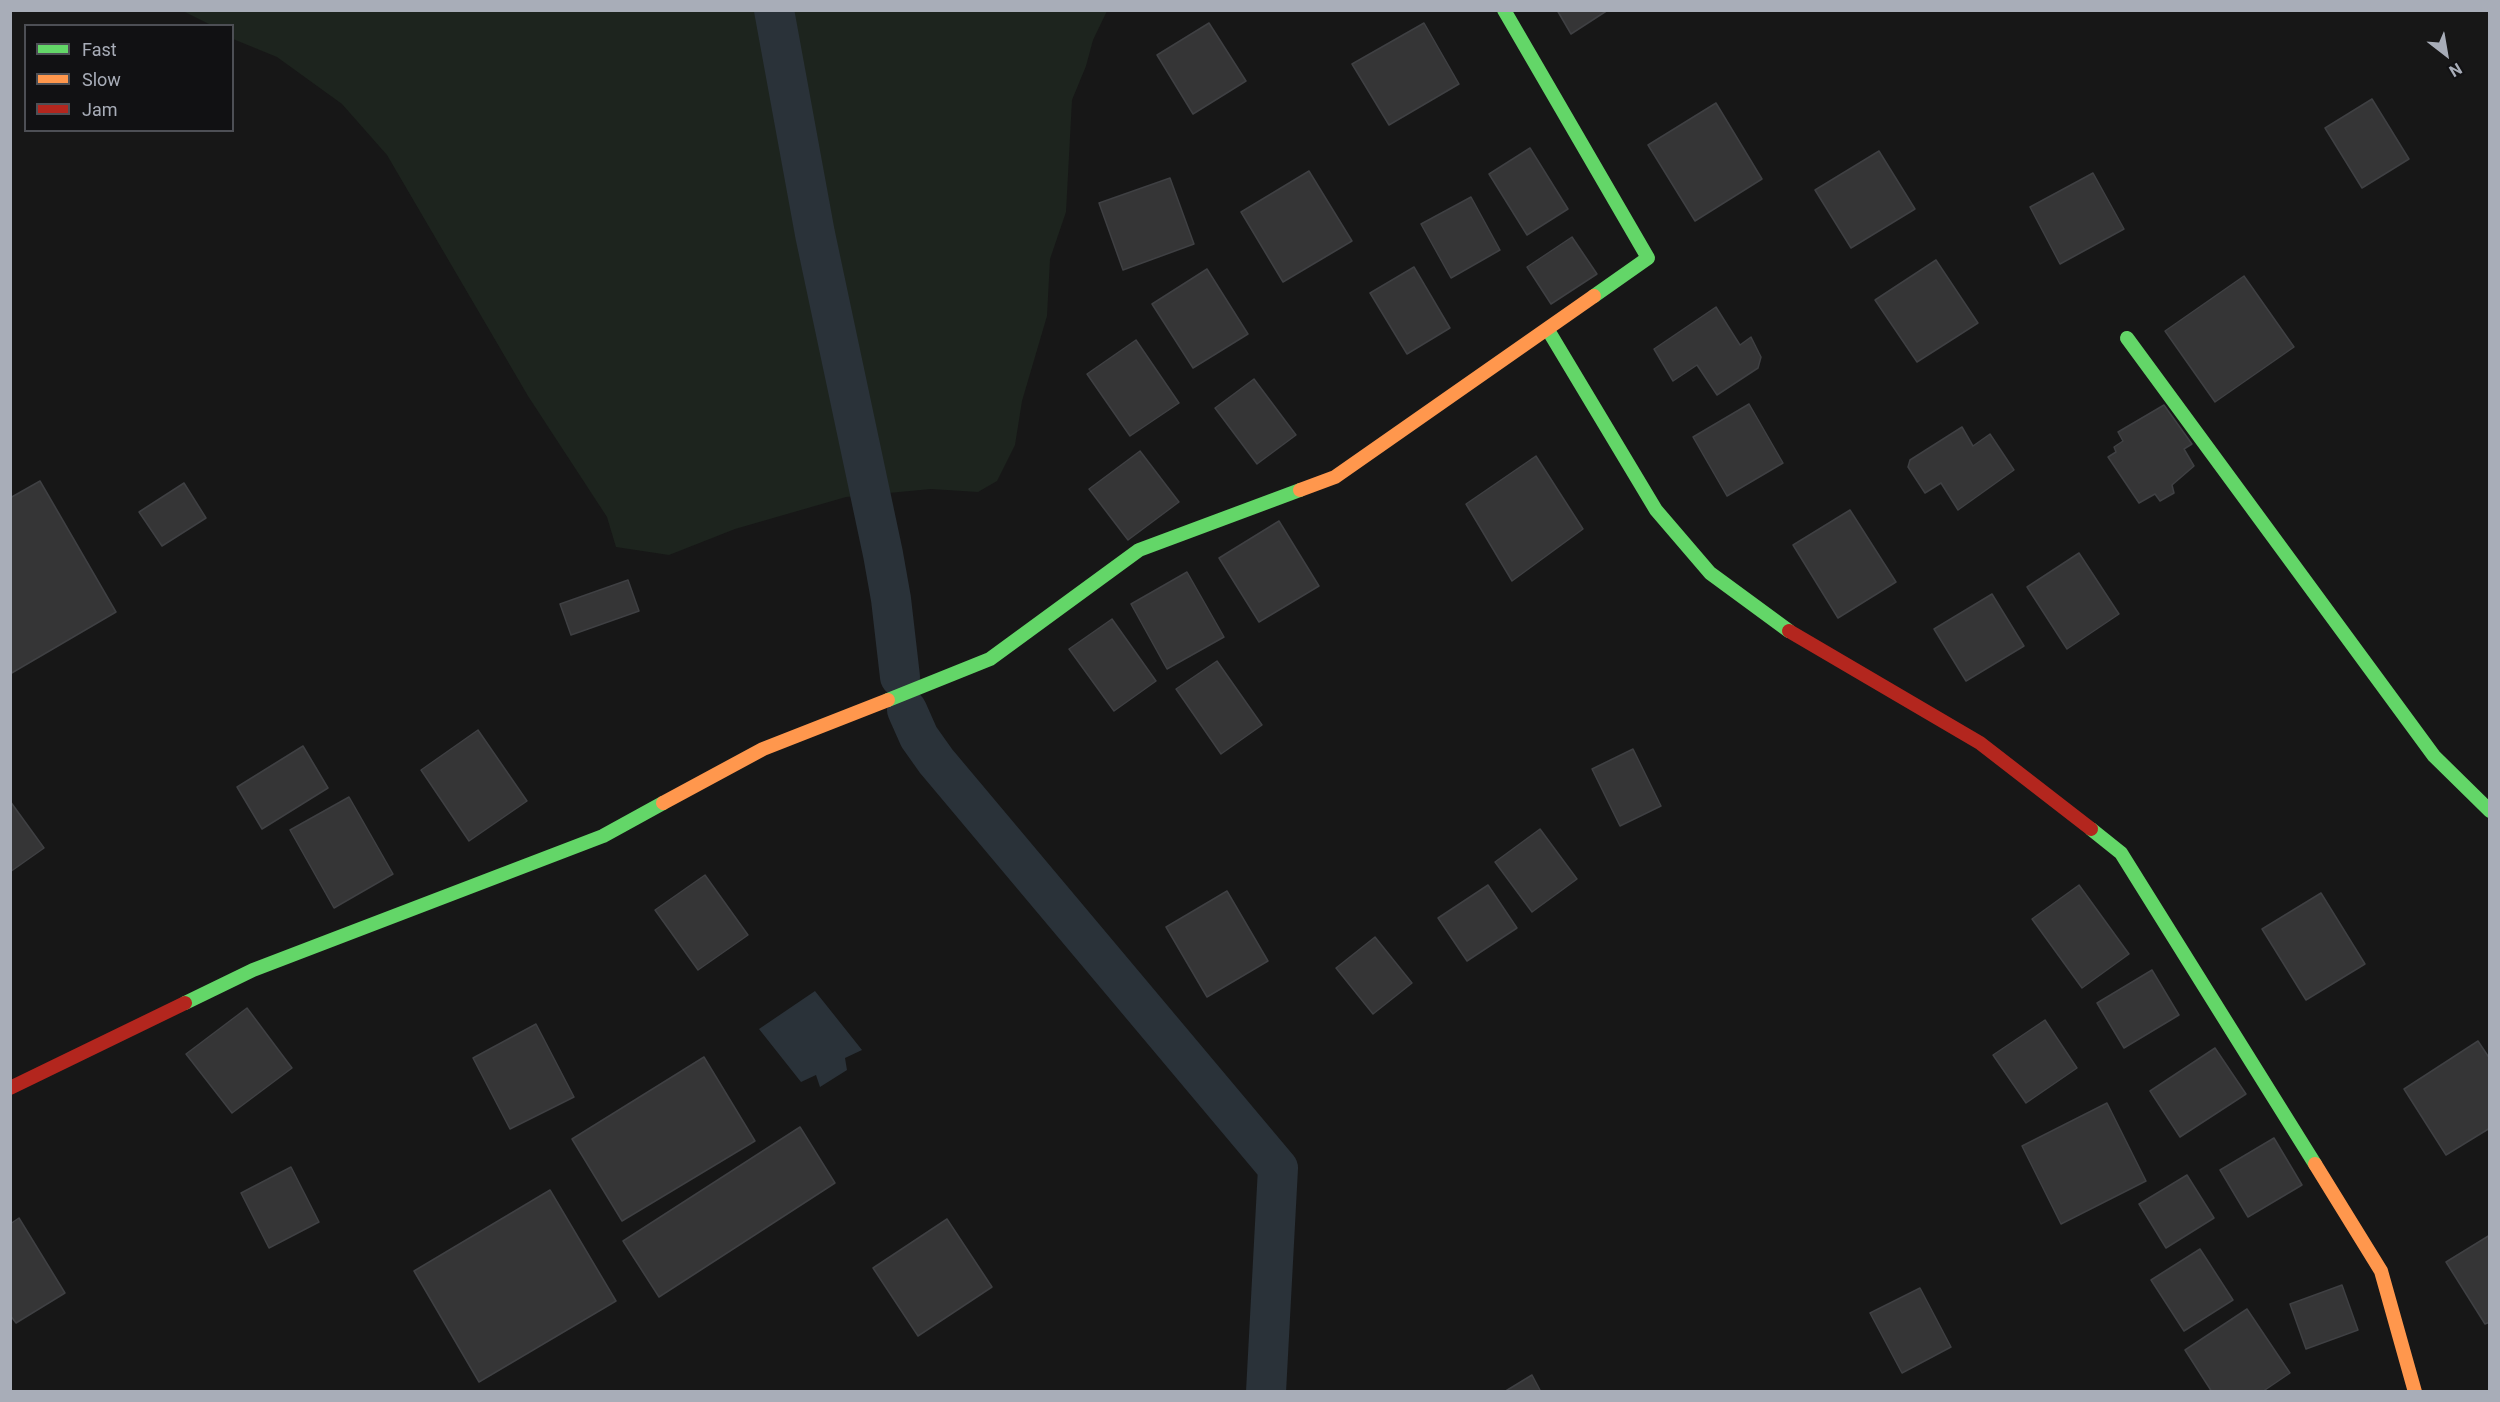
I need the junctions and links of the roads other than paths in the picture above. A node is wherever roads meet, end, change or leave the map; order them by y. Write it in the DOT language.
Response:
graph roads {
  1 [pos="1504,10"];
  2 [pos="1548,330"];
  3 [pos="2127,338"];
  4 [pos="2490,812"];
  5 [pos="10,1088"];
  6 [pos="2415,1392"];
  1 -- 2 [label="street"];
  2 -- 5 [label="street"];
  2 -- 6 [label="street"];
  3 -- 4 [label="street"];
}
